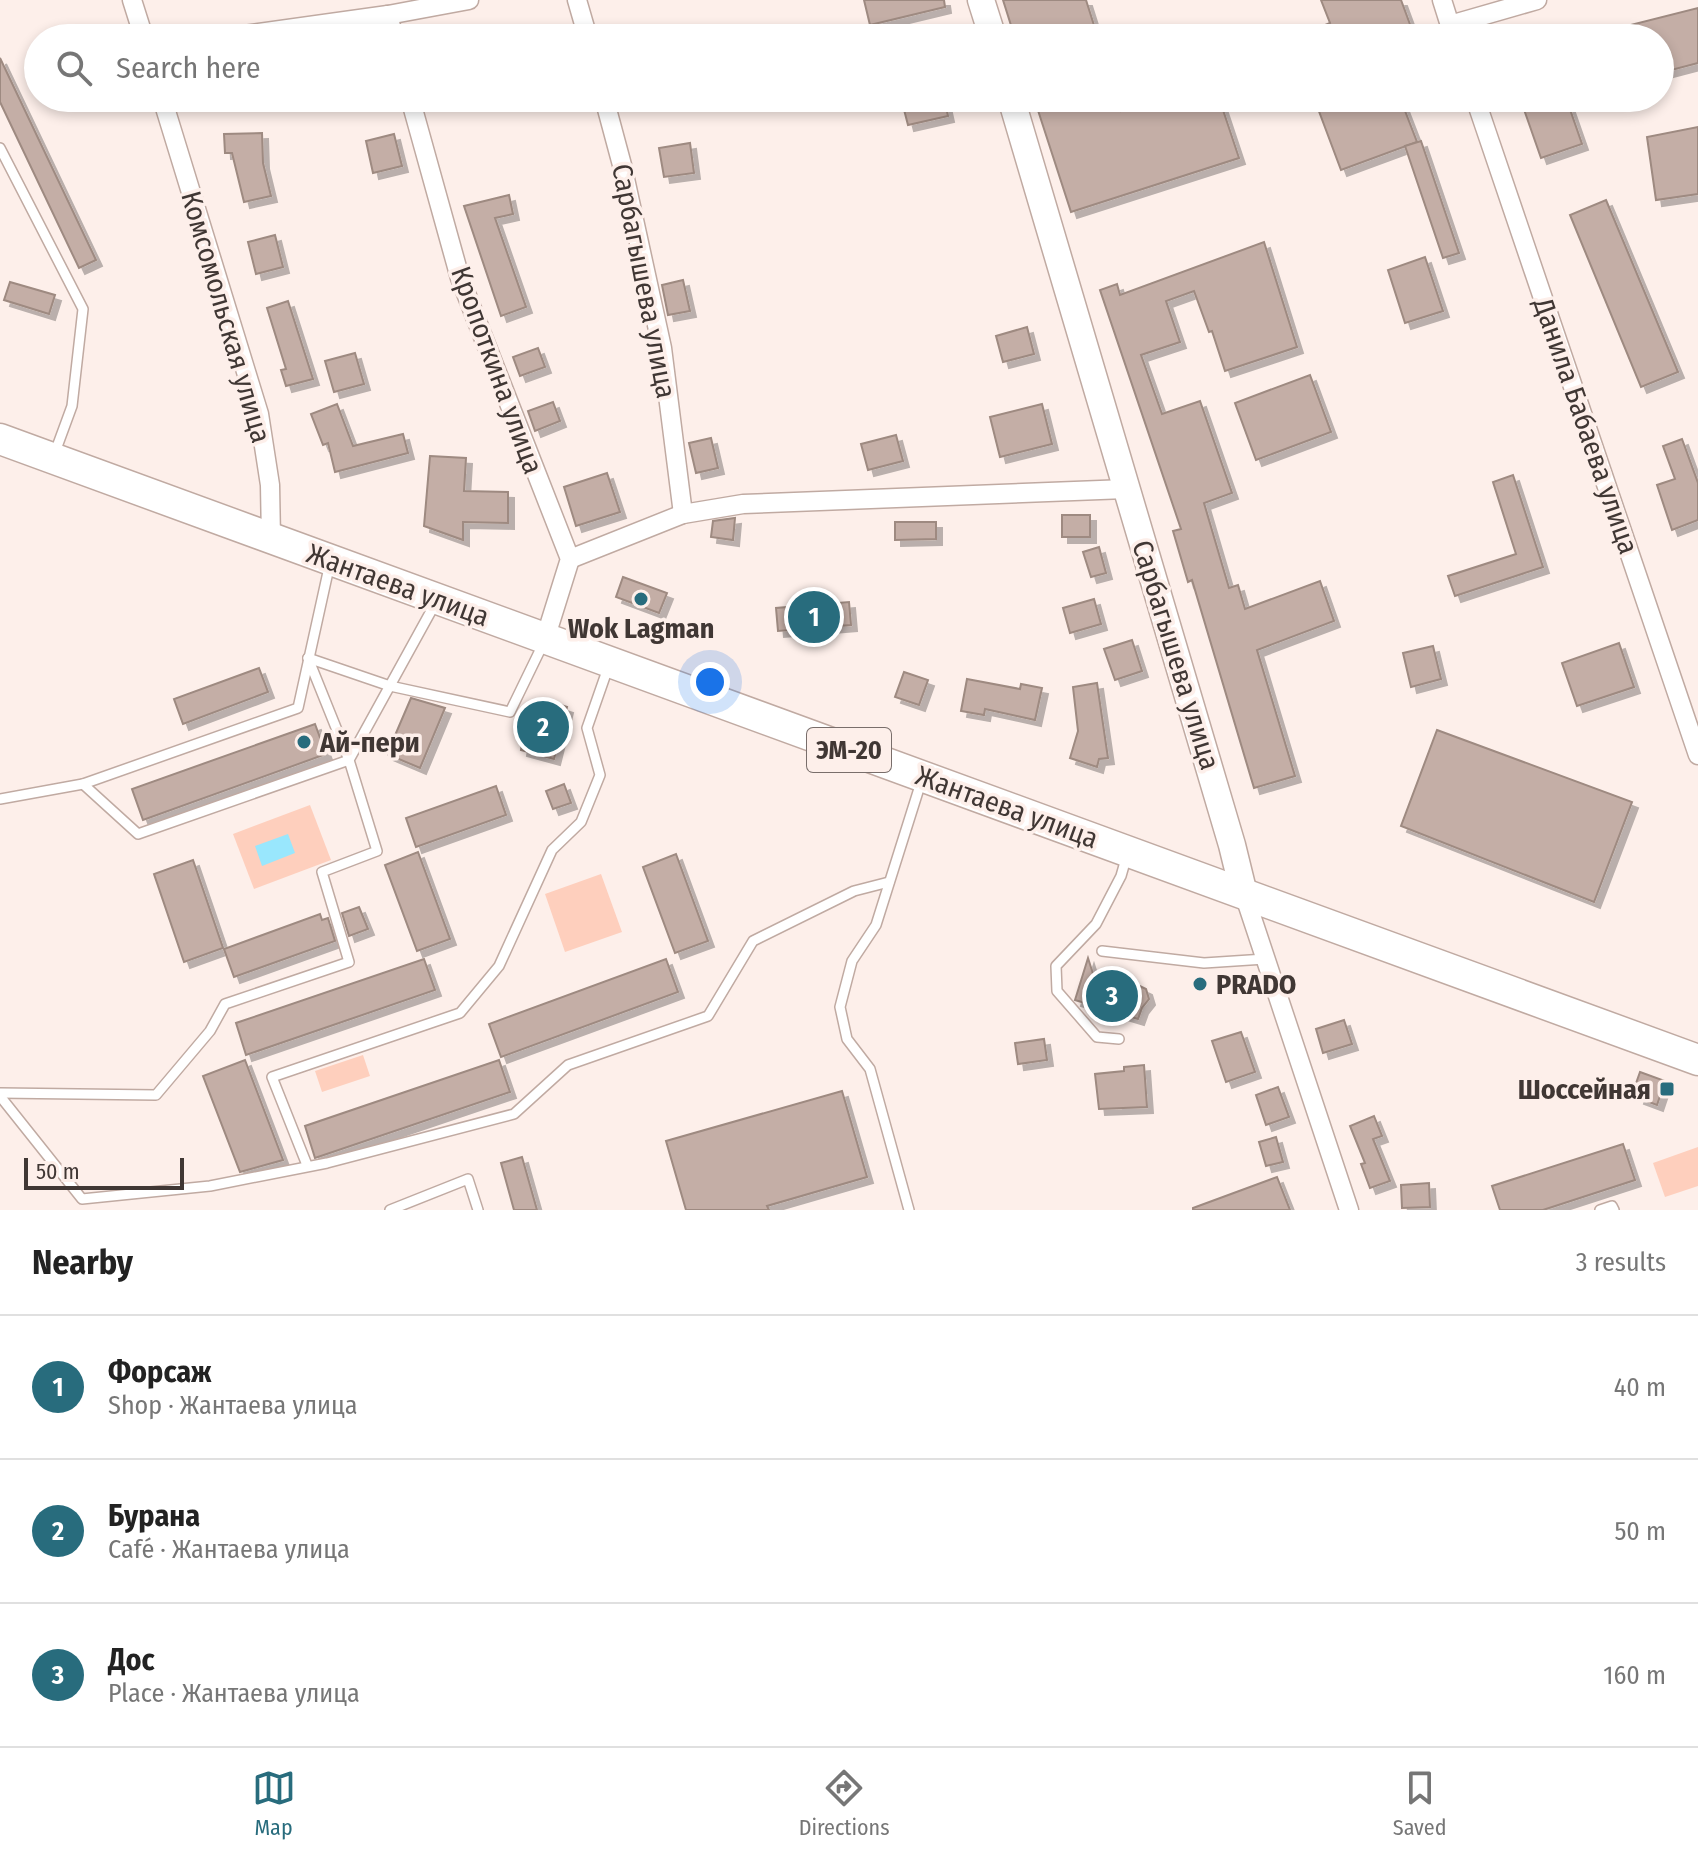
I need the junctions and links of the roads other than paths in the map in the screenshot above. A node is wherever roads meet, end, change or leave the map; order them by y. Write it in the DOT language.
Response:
graph roads {
  1 [pos="132,0"];
  2 [pos="469,0"];
  3 [pos="577,0"];
  4 [pos="981,0"];
  5 [pos="1442,0"];
  6 [pos="1537,0"];
  7 [pos="388,15"];
  8 [pos="140,24"];
  9 [pos="323,24"];
  10 [pos="390,24"];
  11 [pos="584,24"];
  12 [pos="989,24"];
  13 [pos="1450,24"];
  14 [pos="1471,24"];
  15 [pos="166,112"];
  16 [pos="414,112"];
  17 [pos="608,112"];
  18 [pos="1015,112"];
  19 [pos="1480,112"];
  20 [pos="0,148"];
  21 [pos="0,439"];
  22 [pos="53,459"];
  23 [pos="1126,489"];
  24 [pos="683,514"];
  25 [pos="271,539"];
  26 [pos="570,559"];
  27 [pos="330,560"];
  28 [pos="438,599"];
  29 [pos="545,639"];
  30 [pos="308,658"];
  31 [pos="610,662"];
  32 [pos="390,686"];
  33 [pos="1698,755"];
  34 [pos="349,760"];
  35 [pos="923,777"];
  36 [pos="83,784"];
  37 [pos="0,799"];
  38 [pos="1128,852"];
  39 [pos="889,882"];
  40 [pos="1244,894"];
  41 [pos="1102,951"];
  42 [pos="1265,959"];
  43 [pos="1119,1039"];
  44 [pos="1698,1060"];
  45 [pos="0,1095"];
  46 [pos="307,1165"];
  47 [pos="390,1210"];
  48 [pos="478,1210"];
  49 [pos="909,1210"];
  50 [pos="1349,1210"];
  51 [pos="1600,1210"];
  52 [pos="1614,1210"];
  1 -- 8 [label="street"];
  2 -- 7 [label="street"];
  3 -- 11 [label="street"];
  4 -- 12 [label="street"];
  5 -- 13 [label="street"];
  6 -- 14 [label="street"];
  7 -- 9 [label="street"];
  7 -- 10 [label="street"];
  15 -- 25 [label="street, Комсомольская улица"];
  16 -- 26 [label="street, Кропоткина улица"];
  17 -- 24 [label="street, Сарбагышева улица"];
  18 -- 23 [label="street, Сарбагышева улица"];
  19 -- 33 [label="street, Данила Бабаева улица"];
  20 -- 22 [label="lane"];
  21 -- 22 [label="main road, Жантаева улица / ЭМ-20"];
  22 -- 25 [label="main road, Жантаева улица / ЭМ-20"];
  23 -- 24 [label="street"];
  23 -- 40 [label="street, Сарбагышева улица"];
  24 -- 26 [label="street"];
  25 -- 27 [label="main road, Жантаева улица / ЭМ-20"];
  26 -- 29 [label="street"];
  27 -- 28 [label="main road, Жантаева улица / ЭМ-20"];
  27 -- 30 [label="lane"];
  28 -- 29 [label="main road, Жантаева улица / ЭМ-20"];
  28 -- 32 [label="lane"];
  29 -- 31 [label="main road, Жантаева улица / ЭМ-20"];
  29 -- 32 [label="lane"];
  30 -- 32 [label="lane"];
  30 -- 34 [label="lane"];
  30 -- 36 [label="lane"];
  31 -- 35 [label="main road, Жантаева улица / ЭМ-20"];
  31 -- 46 [label="lane"];
  32 -- 34 [label="lane"];
  34 -- 36 [label="lane"];
  34 -- 45 [label="lane"];
  35 -- 38 [label="main road, Жантаева улица / ЭМ-20"];
  35 -- 39 [label="lane"];
  36 -- 37 [label="lane"];
  38 -- 40 [label="main road, Жантаева улица / ЭМ-20"];
  38 -- 43 [label="lane"];
  39 -- 46 [label="lane"];
  39 -- 49 [label="lane"];
  40 -- 42 [label="street, Сарбагышева улица"];
  40 -- 44 [label="main road, Жантаева улица / ЭМ-20"];
  41 -- 42 [label="lane"];
  42 -- 50 [label="street, Сарбагышева улица"];
  45 -- 46 [label="lane"];
  47 -- 48 [label="lane"];
  51 -- 52 [label="lane"];
}
